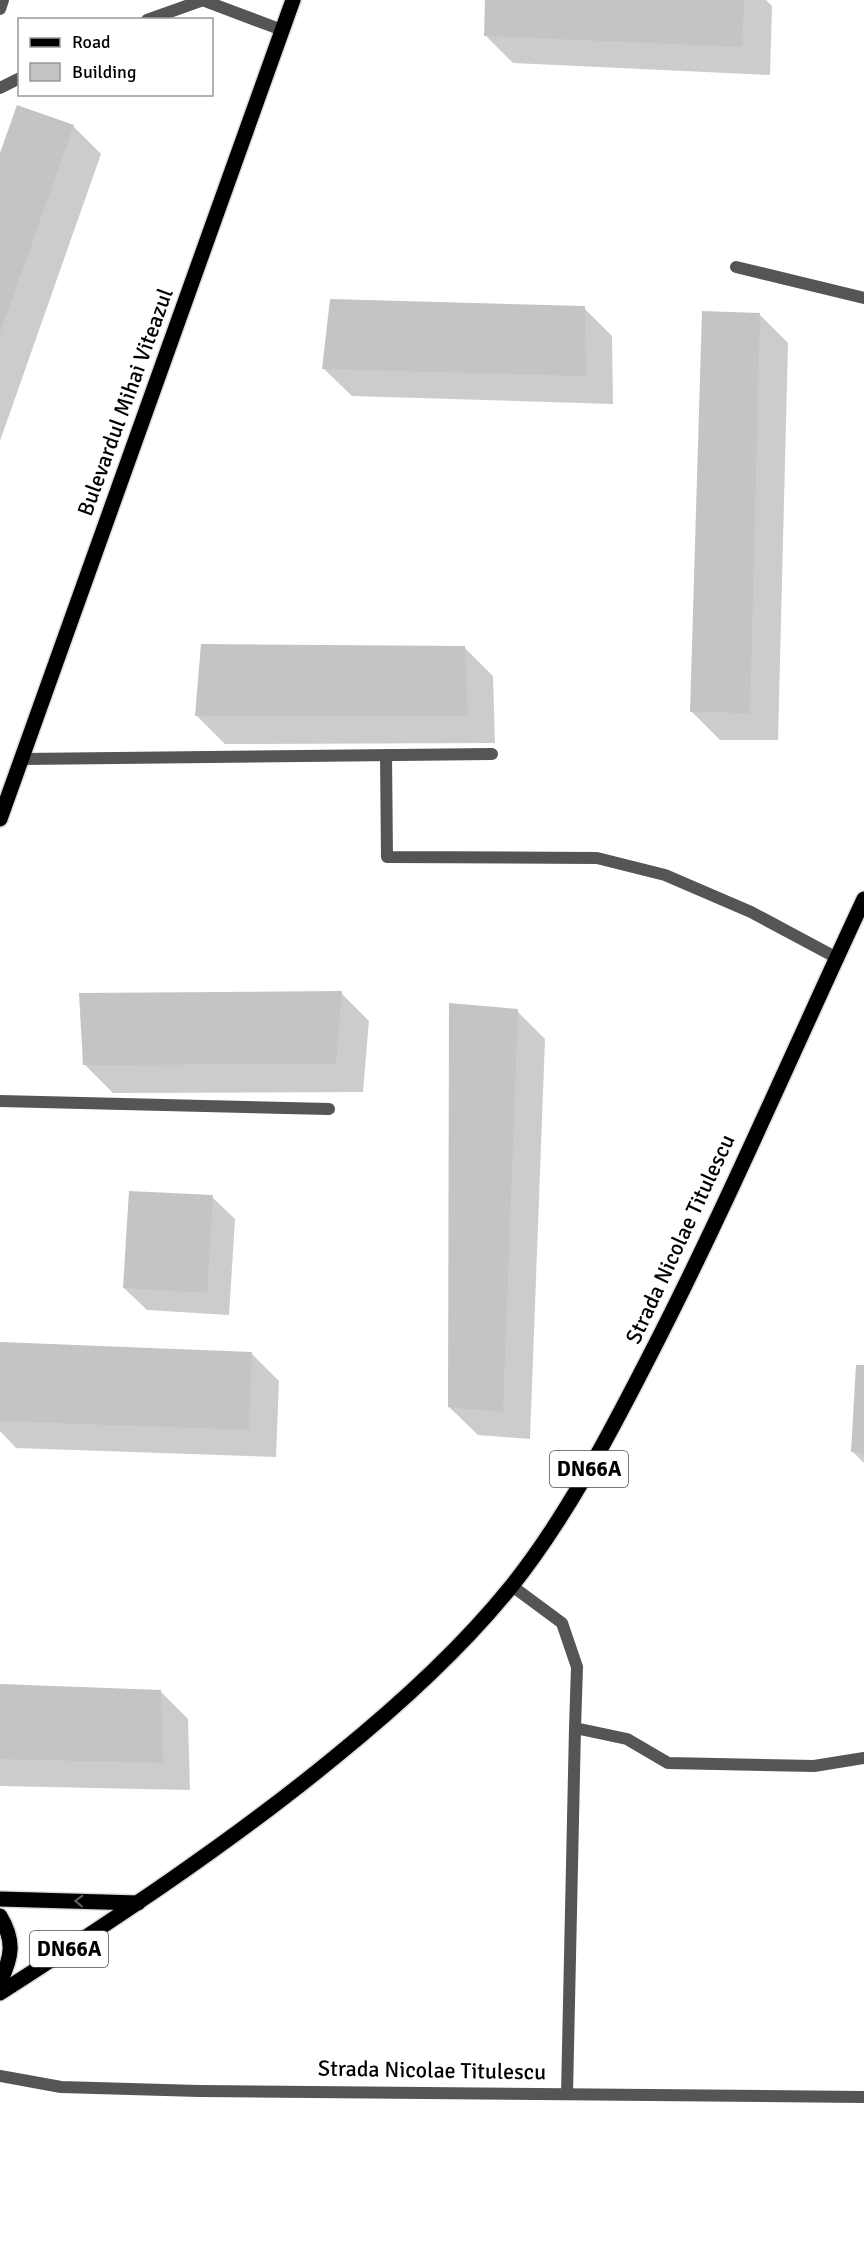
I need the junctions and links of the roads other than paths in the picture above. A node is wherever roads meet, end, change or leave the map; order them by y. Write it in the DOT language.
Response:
graph roads {
  1 [pos="3,0"];
  2 [pos="203,0"];
  3 [pos="293,0"];
  4 [pos="0,9"];
  5 [pos="153,18"];
  6 [pos="282,30"];
  7 [pos="18,79"];
  8 [pos="0,88"];
  9 [pos="736,267"];
  10 [pos="864,298"];
  11 [pos="492,754"];
  12 [pos="386,755"];
  13 [pos="22,759"];
  14 [pos="0,819"];
  15 [pos="864,899"];
  16 [pos="837,958"];
  17 [pos="0,1101"];
  18 [pos="329,1109"];
  19 [pos="512,1586"];
  20 [pos="575,1728"];
  21 [pos="864,1758"];
  22 [pos="0,1899"];
  23 [pos="138,1903"];
  24 [pos="0,1916"];
  25 [pos="0,1982"];
  26 [pos="0,1993"];
  27 [pos="0,2076"];
  28 [pos="567,2094"];
  29 [pos="864,2097"];
  1 -- 4 [label="street"];
  2 -- 5 [label="street"];
  2 -- 6 [label="street"];
  3 -- 6 [label="main road, Bulevardul Mihai Viteazul"];
  6 -- 13 [label="main road, Bulevardul Mihai Viteazul"];
  7 -- 8 [label="street"];
  9 -- 10 [label="street"];
  11 -- 12 [label="street"];
  12 -- 13 [label="street"];
  12 -- 16 [label="street"];
  13 -- 14 [label="main road, Bulevardul Mihai Viteazul"];
  15 -- 16 [label="main road, Strada Nicolae Titulescu / DN66A"];
  16 -- 19 [label="main road, Strada Nicolae Titulescu / DN66A"];
  17 -- 18 [label="street"];
  19 -- 20 [label="street"];
  19 -- 23 [label="main road, Strada Nicolae Titulescu / DN66A"];
  20 -- 21 [label="street"];
  20 -- 28 [label="street"];
  23 -- 22 [label="main road, one-way"];
  23 -- 26 [label="main road, Strada Nicolae Titulescu / DN66A"];
  24 -- 25 [label="main road"];
  27 -- 28 [label="street, Strada Nicolae Titulescu"];
  28 -- 29 [label="street, Strada Nicolae Titulescu"];
}
